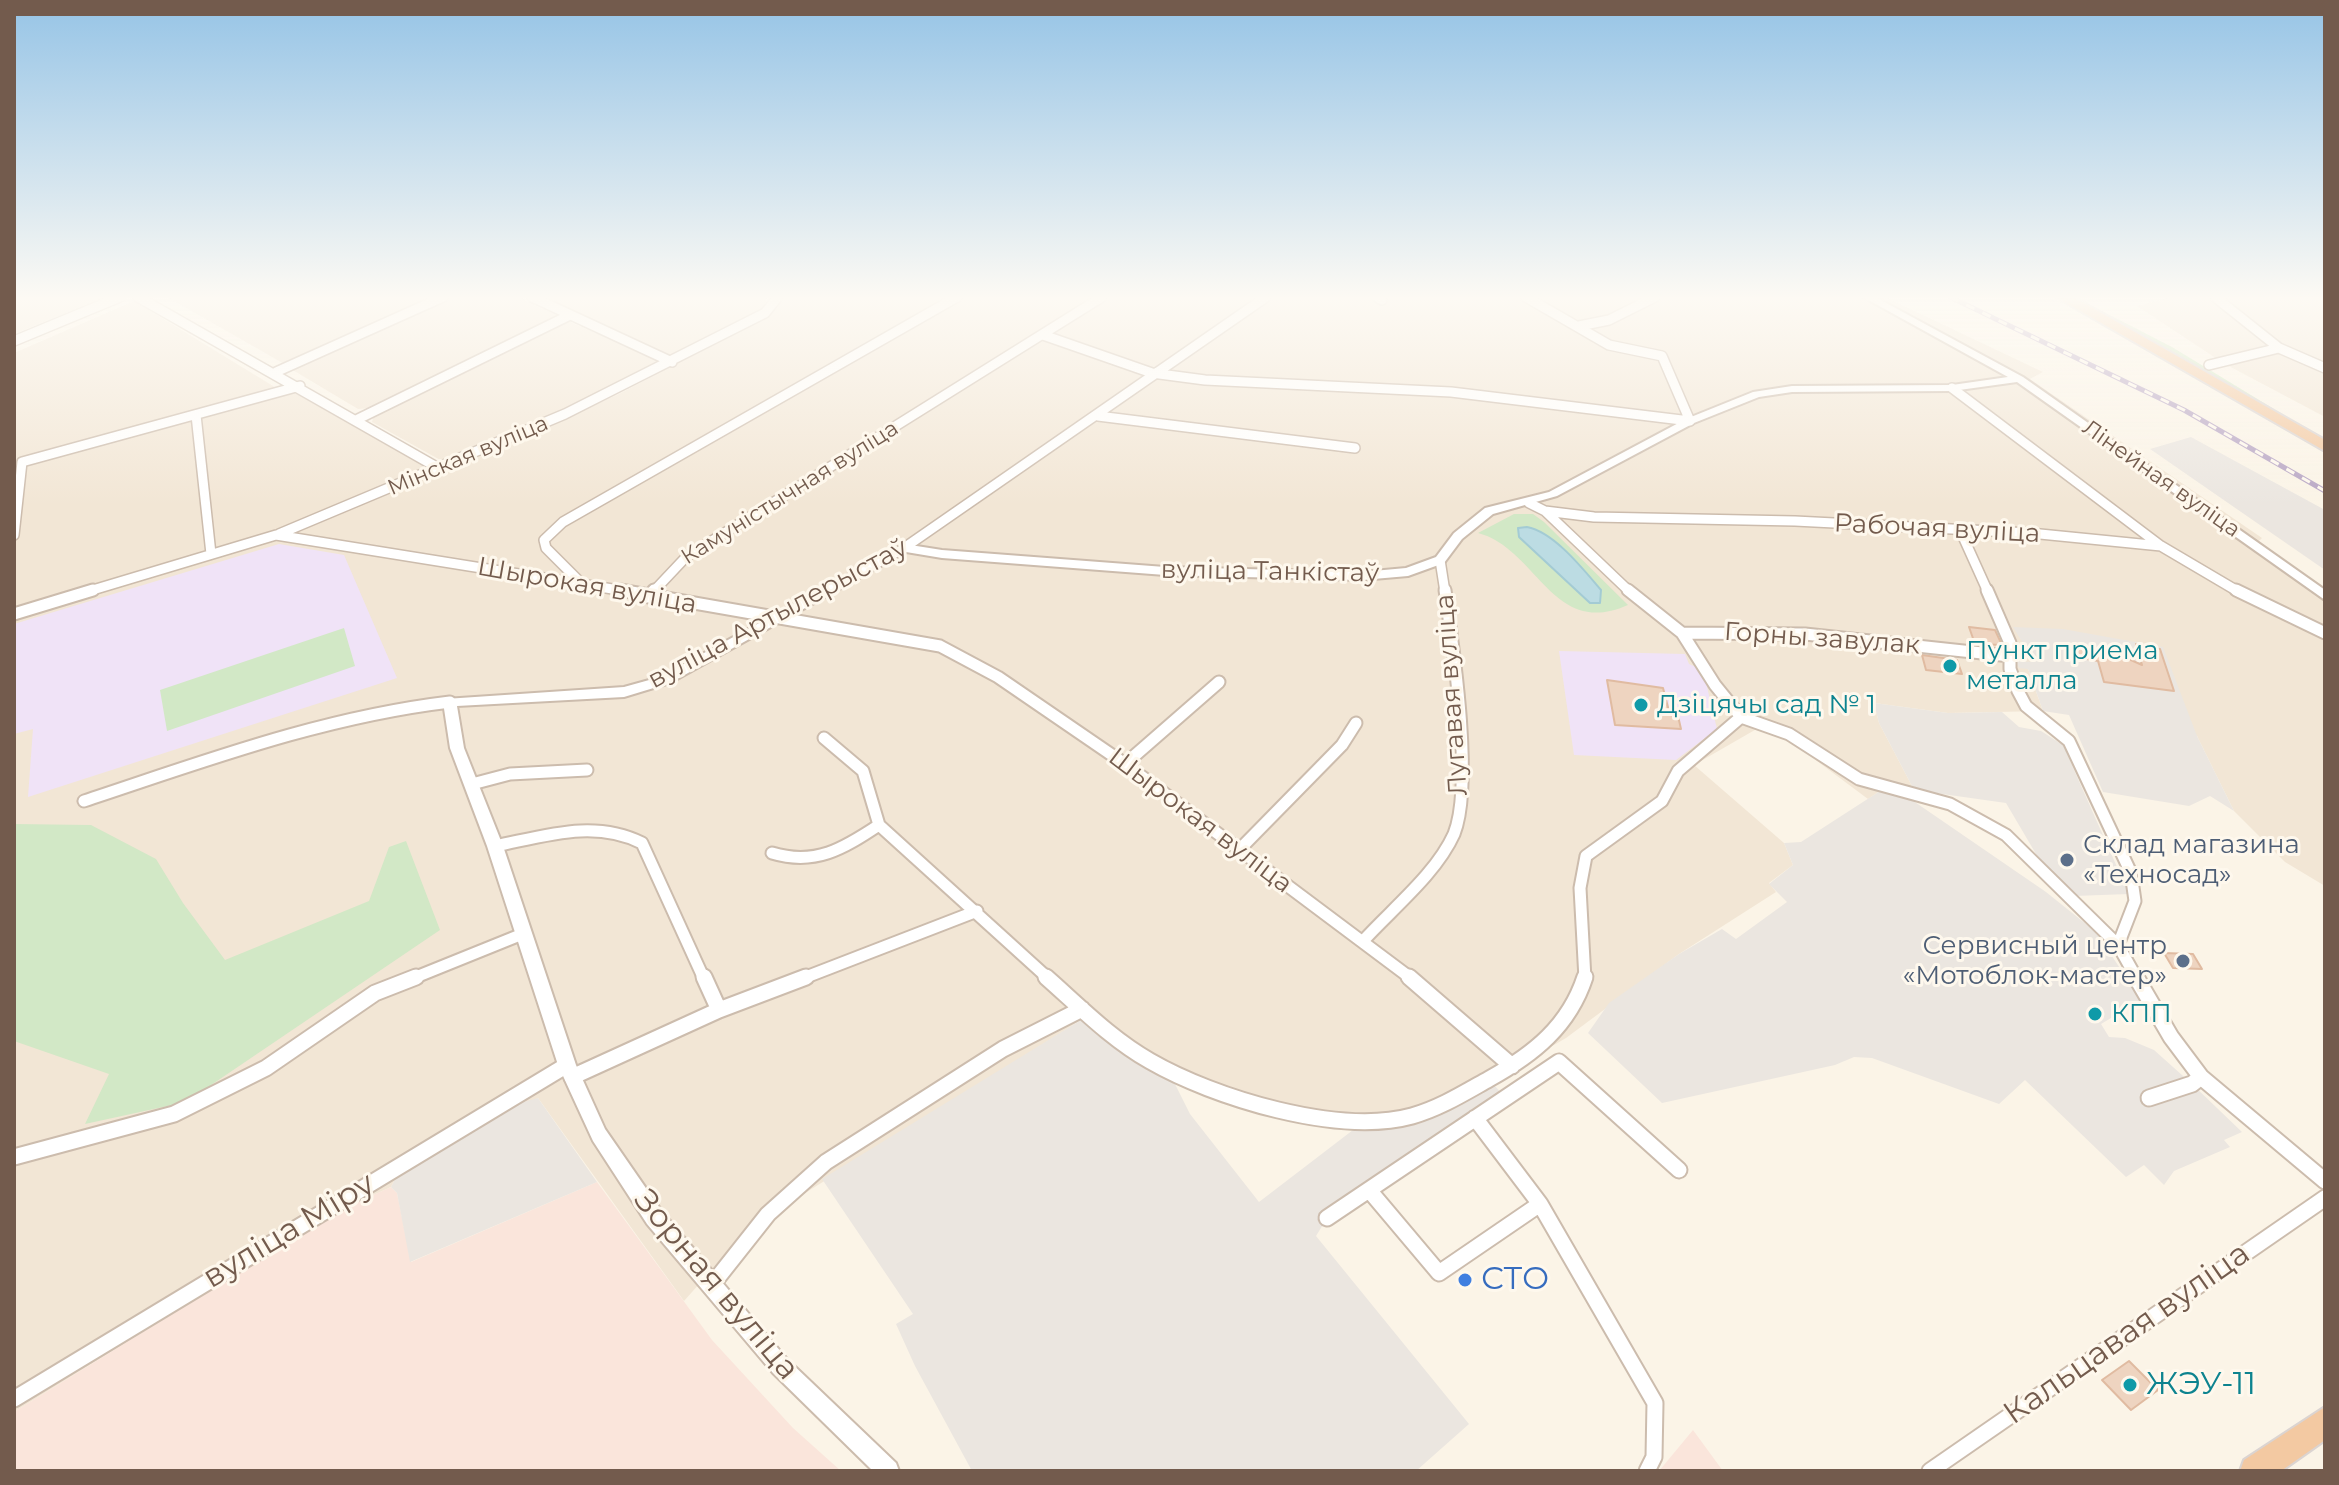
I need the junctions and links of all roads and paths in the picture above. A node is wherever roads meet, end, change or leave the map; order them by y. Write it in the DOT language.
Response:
graph roads {
  1 [pos="266,366"];
  2 [pos="289,366"];
  3 [pos="465,366"];
  4 [pos="663,366"];
  5 [pos="836,366"];
  6 [pos="993,366"];
  7 [pos="1133,366"];
  8 [pos="1162,366"];
  9 [pos="1667,366"];
  10 [pos="1996,366"];
  11 [pos="2185,366"];
  12 [pos="2211,366"];
  13 [pos="276,372"];
  14 [pos="1152,373"];
  15 [pos="2019,379"];
  16 [pos="300,386"];
  17 [pos="1952,388"];
  18 [pos="196,415"];
  19 [pos="1098,416"];
  20 [pos="356,420"];
  21 [pos="1690,421"];
  22 [pos="2325,432"];
  23 [pos="2325,446"];
  24 [pos="1355,448"];
  25 [pos="440,469"];
  26 [pos="1529,503"];
  27 [pos="1545,511"];
  28 [pos="1960,530"];
  29 [pos="14,535"];
  30 [pos="276,535"];
  31 [pos="2161,546"];
  32 [pos="904,548"];
  33 [pos="211,554"];
  34 [pos="1440,560"];
  35 [pos="580,583"];
  36 [pos="2325,596"];
  37 [pos="648,597"];
  38 [pos="14,614"];
  39 [pos="776,619"];
  40 [pos="1682,633"];
  41 [pos="2325,633"];
  42 [pos="2010,656"];
  43 [pos="1219,682"];
  44 [pos="450,702"];
  45 [pos="1741,717"];
  46 [pos="1356,723"];
  47 [pos="824,738"];
  48 [pos="1125,764"];
  49 [pos="587,770"];
  50 [pos="472,784"];
  51 [pos="84,801"];
  52 [pos="879,825"];
  53 [pos="495,846"];
  54 [pos="1238,851"];
  55 [pos="772,853"];
  56 [pos="977,911"];
  57 [pos="525,933"];
  58 [pos="1363,941"];
  59 [pos="2118,945"];
  60 [pos="1082,1009"];
  61 [pos="719,1010"];
  62 [pos="1512,1066"];
  63 [pos="570,1071"];
  64 [pos="2201,1077"];
  65 [pos="2149,1098"];
  66 [pos="1475,1118"];
  67 [pos="14,1157"];
  68 [pos="1679,1170"];
  69 [pos="2325,1181"];
  70 [pos="1369,1190"];
  71 [pos="2325,1198"];
  72 [pos="1540,1204"];
  73 [pos="1327,1218"];
  74 [pos="711,1286"];
  75 [pos="14,1399"];
  76 [pos="2313,1430"];
  77 [pos="888,1471"];
  78 [pos="1647,1471"];
  79 [pos="1930,1471"];
  80 [pos="2255,1471"];
  1 -- 13 [label="street"];
  2 -- 13 [label="street"];
  3 -- 20 [label="street"];
  4 -- 25 [label="street, Мінская вуліца"];
  5 -- 35 [label="street"];
  6 -- 37 [label="street, Камуністычная вуліца"];
  7 -- 14 [label="street"];
  8 -- 14 [label="street, вуліца Артылерыстаў"];
  9 -- 21 [label="street"];
  10 -- 15 [label="street, Лінейная вуліца"];
  11 -- 23 [label="highway"];
  12 -- 22 [label="highway"];
  13 -- 16 [label="street"];
  14 -- 19 [label="street, вуліца Артылерыстаў"];
  14 -- 21 [label="street"];
  15 -- 17 [label="street"];
  15 -- 36 [label="street, Лінейная вуліца"];
  16 -- 18 [label="street"];
  16 -- 20 [label="street"];
  17 -- 21 [label="street"];
  17 -- 31 [label="street, Лінейная вуліца"];
  18 -- 29 [label="street"];
  18 -- 33 [label="street"];
  19 -- 24 [label="street"];
  19 -- 32 [label="street, вуліца Артылерыстаў"];
  20 -- 25 [label="street"];
  21 -- 26 [label="street"];
  25 -- 30 [label="street, Мінская вуліца"];
  26 -- 27 [label="street, Рабочая вуліца"];
  26 -- 34 [label="street"];
  27 -- 28 [label="street, Рабочая вуліца"];
  27 -- 40 [label="street, Горны завулак"];
  28 -- 31 [label="street, Рабочая вуліца"];
  28 -- 42 [label="street"];
  30 -- 33 [label="street, Шырокая вуліца"];
  30 -- 35 [label="street, Шырокая вуліца"];
  31 -- 41 [label="street, Рабочая вуліца"];
  32 -- 34 [label="street, вуліца Танкістаў"];
  32 -- 39 [label="street, вуліца Артылерыстаў"];
  33 -- 38 [label="street, Шырокая вуліца"];
  34 -- 58 [label="street, Лугавая вуліца"];
  35 -- 37 [label="street, Шырокая вуліца"];
  37 -- 39 [label="street, Шырокая вуліца"];
  39 -- 44 [label="street, вуліца Артылерыстаў"];
  39 -- 48 [label="street, Шырокая вуліца"];
  40 -- 42 [label="street, Горны завулак"];
  40 -- 45 [label="street, Горны завулак"];
  42 -- 59 [label="street"];
  43 -- 48 [label="street"];
  44 -- 50 [label="street, Зорная вуліца"];
  44 -- 51 [label="street, вуліца Артылерыстаў"];
  45 -- 59 [label="street"];
  45 -- 62 [label="street"];
  46 -- 54 [label="street"];
  47 -- 52 [label="street"];
  48 -- 54 [label="street, Шырокая вуліца"];
  49 -- 50 [label="street"];
  50 -- 53 [label="street, Зорная вуліца"];
  52 -- 55 [label="street"];
  52 -- 56 [label="street"];
  53 -- 57 [label="street, Зорная вуліца"];
  53 -- 61 [label="street"];
  54 -- 58 [label="street, Шырокая вуліца"];
  56 -- 60 [label="street"];
  56 -- 61 [label="street"];
  57 -- 63 [label="street, Зорная вуліца"];
  57 -- 67 [label="street"];
  58 -- 62 [label="street, Шырокая вуліца"];
  59 -- 64 [label="street"];
  60 -- 62 [label="street"];
  60 -- 74 [label="street"];
  61 -- 63 [label="street"];
  63 -- 74 [label="street, Зорная вуліца"];
  63 -- 75 [label="street, вуліца Міру"];
  64 -- 65 [label="street"];
  64 -- 69 [label="street"];
  66 -- 68 [label="street"];
  66 -- 70 [label="street"];
  66 -- 72 [label="street"];
  70 -- 72 [label="street"];
  70 -- 73 [label="street"];
  71 -- 79 [label="street, Кальцавая вуліца"];
  72 -- 78 [label="street"];
  74 -- 77 [label="street, Зорная вуліца"];
  76 -- 80 [label="highway"];
}
